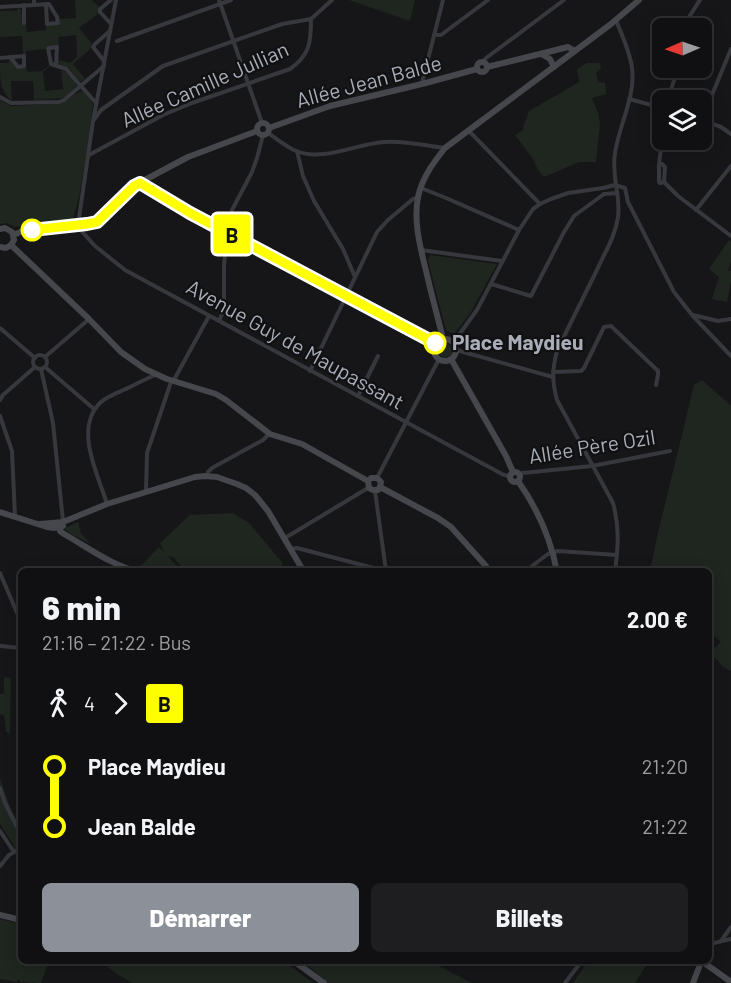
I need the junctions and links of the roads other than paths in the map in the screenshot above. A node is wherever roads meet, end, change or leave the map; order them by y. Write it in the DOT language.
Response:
graph roads {
  1 [pos="111,0"];
  2 [pos="116,0"];
  3 [pos="231,0"];
  4 [pos="332,0"];
  5 [pos="443,0"];
  6 [pos="488,0"];
  7 [pos="564,0"];
  8 [pos="639,0"];
  9 [pos="700,0"];
  10 [pos="34,2"];
  11 [pos="219,2"];
  12 [pos="46,4"];
  13 [pos="24,5"];
  14 [pos="0,6"];
  15 [pos="688,18"];
  16 [pos="311,20"];
  17 [pos="616,20"];
  18 [pos="24,23"];
  19 [pos="112,25"];
  20 [pos="110,31"];
  21 [pos="434,35"];
  22 [pos="117,41"];
  23 [pos="233,41"];
  24 [pos="731,49"];
  25 [pos="575,51"];
  26 [pos="541,54"];
  27 [pos="0,58"];
  28 [pos="10,58"];
  29 [pos="104,64"];
  30 [pos="485,64"];
  31 [pos="56,66"];
  32 [pos="554,67"];
  33 [pos="248,84"];
  34 [pos="422,84"];
  35 [pos="81,86"];
  36 [pos="712,96"];
  37 [pos="0,97"];
  38 [pos="630,99"];
  39 [pos="97,103"];
  40 [pos="652,105"];
  41 [pos="93,121"];
  42 [pos="262,123"];
  43 [pos="712,123"];
  44 [pos="468,130"];
  45 [pos="264,132"];
  46 [pos="731,134"];
  47 [pos="445,148"];
  48 [pos="661,150"];
  49 [pos="297,151"];
  50 [pos="89,155"];
  51 [pos="731,166"];
  52 [pos="140,183"];
  53 [pos="615,185"];
  54 [pos="421,188"];
  55 [pos="603,188"];
  56 [pos="617,193"];
  57 [pos="604,194"];
  58 [pos="418,198"];
  59 [pos="618,201"];
  60 [pos="628,202"];
  61 [pos="540,204"];
  62 [pos="696,210"];
  63 [pos="77,225"];
  64 [pos="0,229"];
  65 [pos="519,230"];
  66 [pos="228,232"];
  67 [pos="14,235"];
  68 [pos="731,236"];
  69 [pos="10,245"];
  70 [pos="0,247"];
  71 [pos="421,250"];
  72 [pos="502,261"];
  73 [pos="355,277"];
  74 [pos="491,284"];
  75 [pos="345,296"];
  76 [pos="692,315"];
  77 [pos="209,316"];
  78 [pos="89,319"];
  79 [pos="731,319"];
  80 [pos="219,321"];
  81 [pos="717,321"];
  82 [pos="0,328"];
  83 [pos="708,332"];
  84 [pos="443,339"];
  85 [pos="436,344"];
  86 [pos="455,346"];
  87 [pos="731,356"];
  88 [pos="45,357"];
  89 [pos="378,357"];
  90 [pos="35,358"];
  91 [pos="439,359"];
  92 [pos="452,359"];
  93 [pos="35,367"];
  94 [pos="43,368"];
  95 [pos="310,371"];
  96 [pos="553,374"];
  97 [pos="156,375"];
  98 [pos="172,380"];
  99 [pos="656,385"];
  100 [pos="358,396"];
  101 [pos="0,400"];
  102 [pos="94,409"];
  103 [pos="0,416"];
  104 [pos="406,423"];
  105 [pos="270,434"];
  106 [pos="670,450"];
  107 [pos="592,466"];
  108 [pos="207,476"];
  109 [pos="515,476"];
  110 [pos="377,478"];
  111 [pos="373,487"];
  112 [pos="146,492"];
  113 [pos="107,504"];
  114 [pos="0,512"];
  115 [pos="15,517"];
  116 [pos="60,524"];
  117 [pos="284,538"];
  118 [pos="290,549"];
  119 [pos="553,553"];
  120 [pos="617,555"];
  121 [pos="124,568"];
  122 [pos="302,568"];
  123 [pos="375,568"];
  124 [pos="386,568"];
  125 [pos="487,568"];
  126 [pos="529,568"];
  127 [pos="556,568"];
  128 [pos="615,568"];
  129 [pos="0,573"];
  130 [pos="18,615"];
  131 [pos="0,646"];
  132 [pos="18,648"];
  133 [pos="0,788"];
  134 [pos="18,829"];
  135 [pos="0,831"];
  136 [pos="18,850"];
  137 [pos="14,852"];
  138 [pos="0,866"];
  139 [pos="0,915"];
  140 [pos="18,919"];
  141 [pos="731,927"];
  142 [pos="731,939"];
  143 [pos="720,942"];
  144 [pos="712,944"];
  145 [pos="298,964"];
  146 [pos="579,964"];
  147 [pos="701,964"];
  148 [pos="705,964"];
  149 [pos="731,982"];
  150 [pos="324,983"];
  151 [pos="565,983"];
  152 [pos="693,983"];
  1 -- 19 [label="street"];
  2 -- 19 [label="street"];
  3 -- 11 [label="street"];
  4 -- 16 [label="street"];
  5 -- 21 [label="street"];
  6 -- 21 [label="street"];
  7 -- 30 [label="street"];
  8 -- 17 [label="main road"];
  9 -- 15 [label="street"];
  10 -- 12 [label="street"];
  10 -- 13 [label="street"];
  11 -- 22 [label="street"];
  11 -- 23 [label="street"];
  12 -- 12 [label="street"];
  13 -- 14 [label="street"];
  13 -- 18 [label="street"];
  16 -- 23 [label="street"];
  16 -- 33 [label="street, Allée Camille Jullian"];
  17 -- 25 [label="main road"];
  17 -- 38 [label="street"];
  19 -- 20 [label="street"];
  20 -- 29 [label="street"];
  20 -- 29 [label="street"];
  21 -- 34 [label="street"];
  23 -- 33 [label="street"];
  23 -- 41 [label="street"];
  24 -- 36 [label="street"];
  25 -- 26 [label="main road"];
  25 -- 32 [label="main road"];
  26 -- 30 [label="main road"];
  26 -- 32 [label="main road"];
  27 -- 28 [label="street"];
  29 -- 35 [label="street"];
  29 -- 39 [label="street"];
  30 -- 34 [label="main road, Allée Jean Balde"];
  31 -- 31 [label="street"];
  31 -- 35 [label="street"];
  32 -- 44 [label="main road"];
  33 -- 42 [label="street"];
  33 -- 50 [label="street, Allée Camille Jullian"];
  34 -- 45 [label="main road, Allée Jean Balde"];
  35 -- 37 [label="street"];
  35 -- 39 [label="street"];
  38 -- 40 [label="street"];
  38 -- 53 [label="street"];
  39 -- 41 [label="street"];
  41 -- 50 [label="street"];
  42 -- 45 [label="main road"];
  43 -- 46 [label="street"];
  44 -- 47 [label="main road"];
  44 -- 61 [label="street"];
  45 -- 49 [label="street"];
  45 -- 52 [label="main road, Allée Jean Balde"];
  45 -- 66 [label="street"];
  47 -- 49 [label="street"];
  47 -- 54 [label="main road"];
  48 -- 62 [label="street"];
  49 -- 73 [label="street"];
  50 -- 63 [label="street"];
  51 -- 62 [label="street"];
  52 -- 63 [label="main road, Allée Jean Balde"];
  52 -- 66 [label="street"];
  53 -- 55 [label="street"];
  53 -- 56 [label="street"];
  53 -- 60 [label="street"];
  54 -- 58 [label="main road"];
  54 -- 65 [label="street"];
  55 -- 57 [label="street"];
  55 -- 61 [label="street"];
  56 -- 57 [label="street"];
  56 -- 59 [label="street"];
  57 -- 74 [label="street"];
  58 -- 71 [label="main road"];
  58 -- 73 [label="street"];
  59 -- 60 [label="street"];
  59 -- 96 [label="street"];
  60 -- 76 [label="street"];
  61 -- 65 [label="street"];
  62 -- 68 [label="street"];
  63 -- 67 [label="main road, Allée Jean Balde"];
  63 -- 77 [label="street, Avenue Guy de Maupassant"];
  64 -- 67 [label="main road"];
  65 -- 72 [label="street"];
  66 -- 75 [label="street"];
  66 -- 80 [label="street"];
  67 -- 69 [label="main road"];
  69 -- 70 [label="main road"];
  69 -- 78 [label="main road"];
  71 -- 72 [label="street"];
  71 -- 84 [label="main road"];
  72 -- 74 [label="street"];
  73 -- 75 [label="street"];
  74 -- 86 [label="street"];
  75 -- 85 [label="street"];
  75 -- 95 [label="street"];
  76 -- 81 [label="street"];
  76 -- 83 [label="street"];
  77 -- 80 [label="street, Avenue Guy de Maupassant"];
  77 -- 98 [label="street"];
  78 -- 88 [label="street"];
  78 -- 97 [label="main road"];
  79 -- 81 [label="street"];
  80 -- 95 [label="street, Avenue Guy de Maupassant"];
  81 -- 83 [label="street"];
  82 -- 90 [label="street"];
  83 -- 87 [label="street"];
  84 -- 85 [label="main road"];
  84 -- 86 [label="main road"];
  85 -- 91 [label="main road"];
  86 -- 92 [label="main road"];
  86 -- 96 [label="street"];
  88 -- 90 [label="street"];
  88 -- 94 [label="street"];
  89 -- 100 [label="street"];
  90 -- 93 [label="street"];
  91 -- 92 [label="main road"];
  91 -- 104 [label="street"];
  92 -- 109 [label="main road"];
  93 -- 94 [label="street"];
  93 -- 101 [label="street"];
  94 -- 102 [label="street"];
  94 -- 116 [label="street"];
  95 -- 100 [label="street, Avenue Guy de Maupassant"];
  96 -- 99 [label="street"];
  96 -- 107 [label="street"];
  97 -- 98 [label="main road"];
  97 -- 102 [label="street"];
  98 -- 105 [label="main road"];
  98 -- 112 [label="street"];
  100 -- 104 [label="street, Avenue Guy de Maupassant"];
  102 -- 113 [label="street"];
  103 -- 115 [label="street"];
  104 -- 109 [label="street, Avenue Guy de Maupassant"];
  104 -- 110 [label="street"];
  105 -- 108 [label="street"];
  105 -- 111 [label="main road"];
  106 -- 107 [label="street, Allée Père Ozil"];
  107 -- 109 [label="street, Allée Père Ozil"];
  107 -- 120 [label="street"];
  108 -- 112 [label="main road"];
  108 -- 117 [label="main road"];
  109 -- 119 [label="main road"];
  110 -- 111 [label="main road"];
  110 -- 111 [label="main road"];
  111 -- 117 [label="street"];
  111 -- 124 [label="street"];
  111 -- 125 [label="main road"];
  112 -- 113 [label="main road"];
  113 -- 116 [label="main road"];
  114 -- 115 [label="main road"];
  115 -- 116 [label="main road"];
  116 -- 121 [label="main road"];
  117 -- 118 [label="main road"];
  118 -- 122 [label="main road"];
  118 -- 123 [label="street"];
  119 -- 120 [label="street"];
  119 -- 126 [label="street"];
  119 -- 127 [label="main road"];
  120 -- 128 [label="street"];
  129 -- 130 [label="street"];
  131 -- 132 [label="street"];
  133 -- 134 [label="street"];
  135 -- 137 [label="street"];
  136 -- 137 [label="street"];
  137 -- 138 [label="street"];
  139 -- 140 [label="main road"];
  141 -- 143 [label="street"];
  142 -- 143 [label="street"];
  143 -- 144 [label="street"];
  145 -- 150 [label="main road"];
  146 -- 151 [label="street"];
  147 -- 152 [label="main road"];
  148 -- 149 [label="main road"];
}
